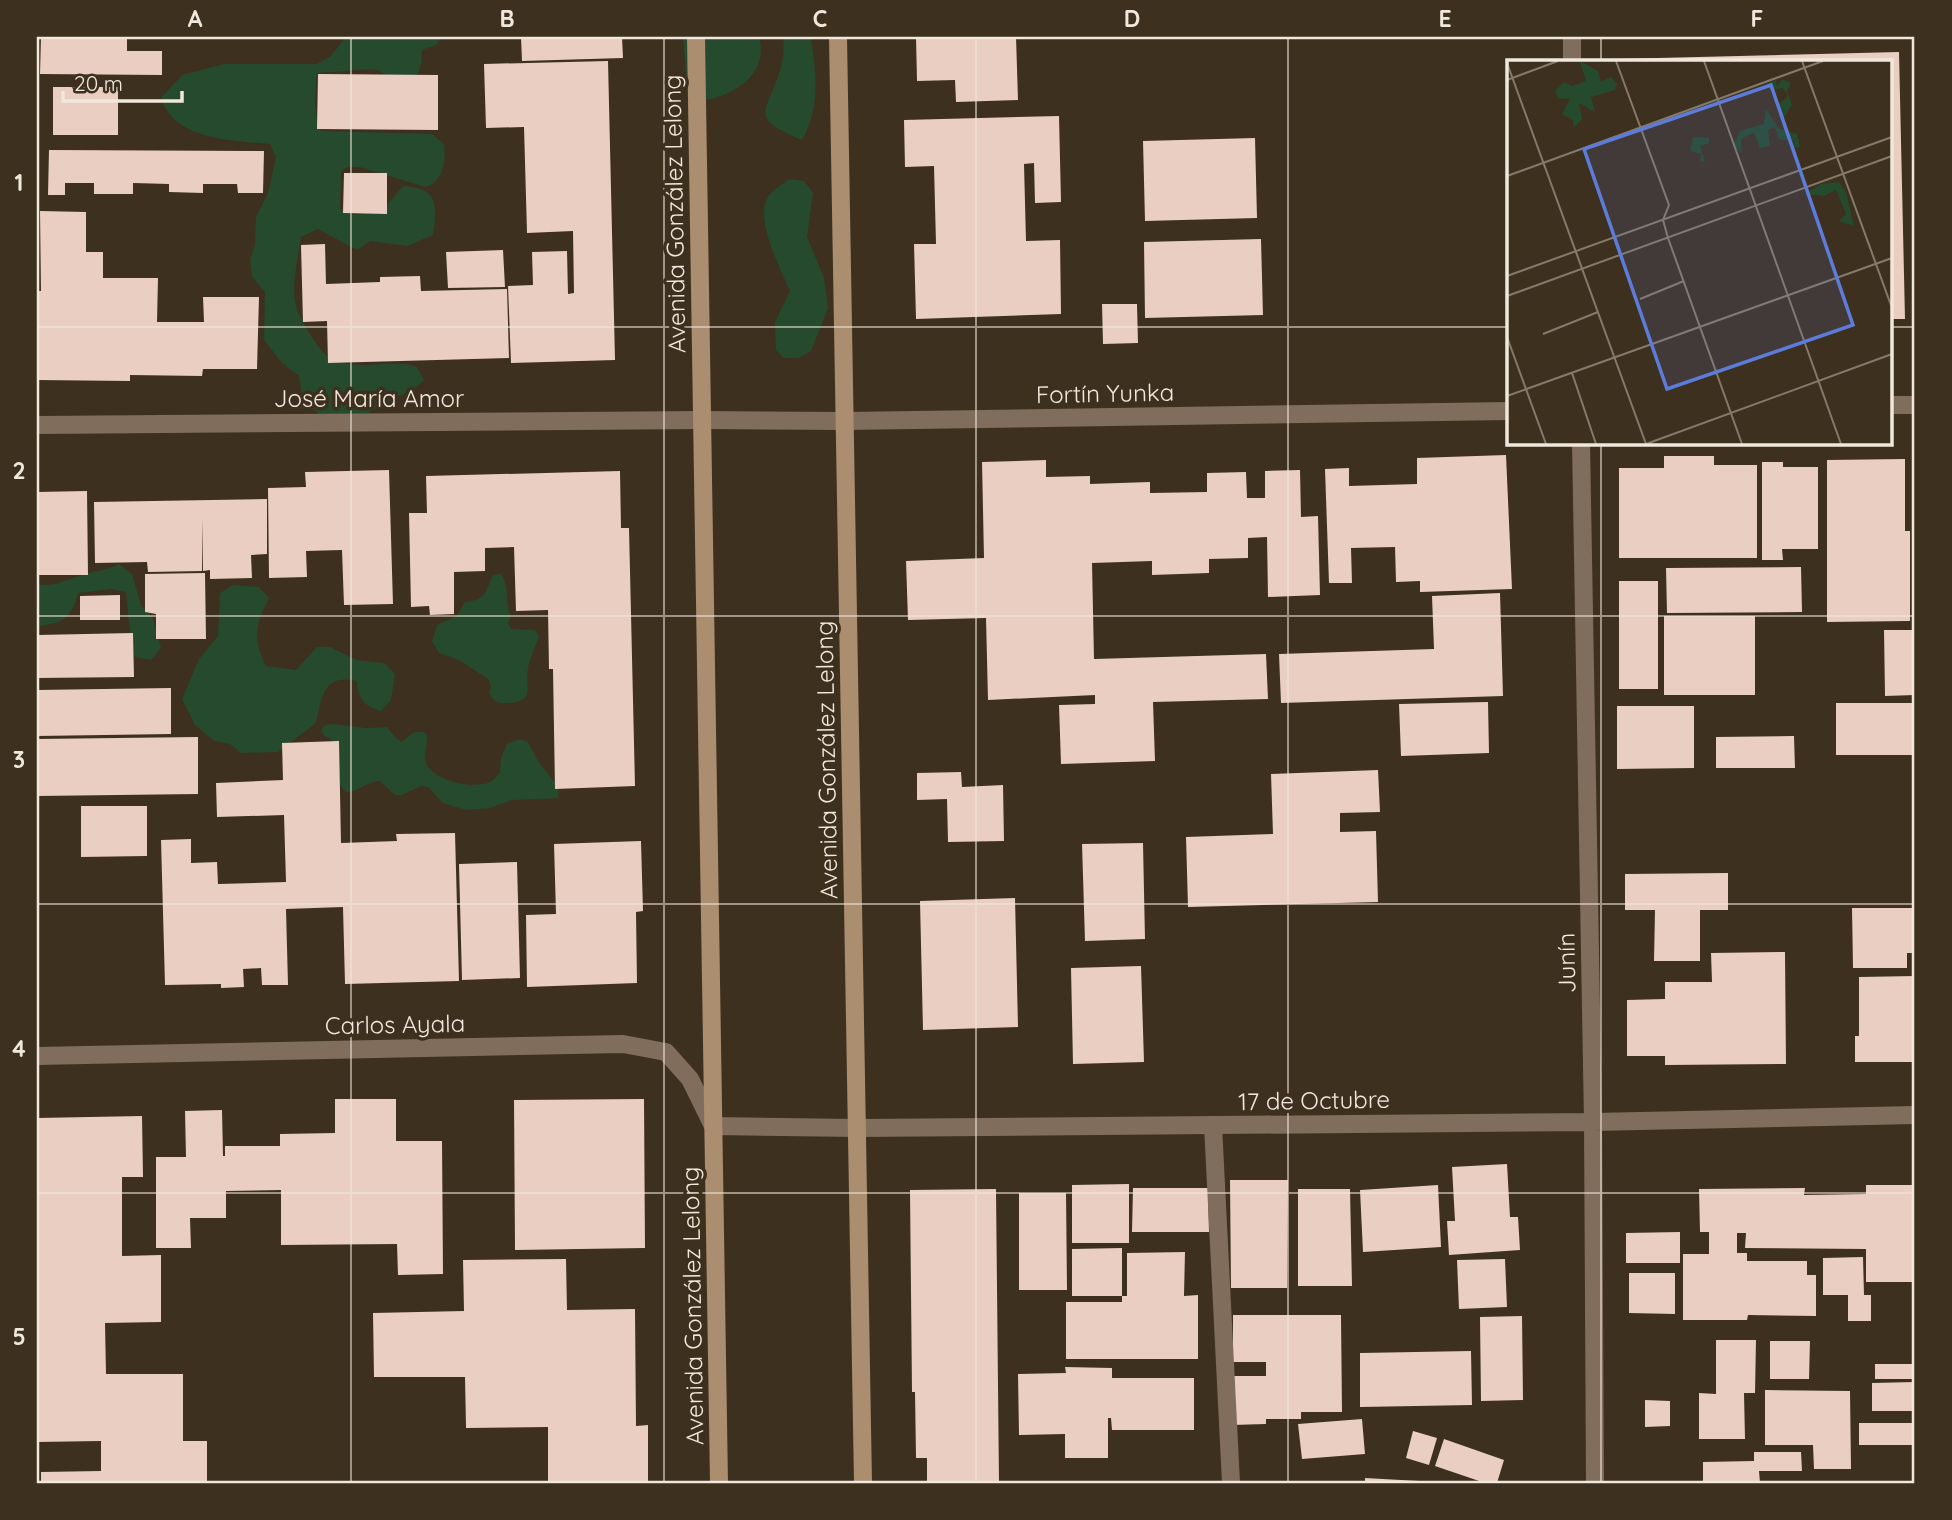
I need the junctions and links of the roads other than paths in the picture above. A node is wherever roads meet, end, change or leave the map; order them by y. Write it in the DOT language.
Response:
graph roads {
  1 [pos="696,37"];
  2 [pos="838,37"];
  3 [pos="1572,37"];
  4 [pos="1572,60"];
  5 [pos="1892,405"];
  6 [pos="1915,405"];
  7 [pos="1507,411"];
  8 [pos="702,420"];
  9 [pos="845,421"];
  10 [pos="37,425"];
  11 [pos="1581,444"];
  12 [pos="37,1056"];
  13 [pos="1915,1115"];
  14 [pos="1593,1122"];
  15 [pos="1213,1125"];
  16 [pos="713,1126"];
  17 [pos="857,1128"];
  18 [pos="719,1483"];
  19 [pos="863,1483"];
  20 [pos="1231,1483"];
  21 [pos="1595,1483"];
  1 -- 8 [label="main road, Avenida González Lelong"];
  2 -- 9 [label="main road, Avenida González Lelong"];
  3 -- 4 [label="street"];
  5 -- 6 [label="street"];
  7 -- 9 [label="street, Fortín Yunka"];
  8 -- 9 [label="street, Fortín Yunka"];
  8 -- 10 [label="street, José María Amor"];
  8 -- 16 [label="main road, Avenida González Lelong"];
  9 -- 17 [label="main road, Avenida González Lelong"];
  11 -- 14 [label="street, Junín"];
  12 -- 16 [label="street, Carlos Ayala"];
  13 -- 14 [label="street, 17 de Octubre"];
  14 -- 15 [label="street, 17 de Octubre"];
  14 -- 21 [label="street, Junín"];
  15 -- 17 [label="street, 17 de Octubre"];
  15 -- 20 [label="street"];
  16 -- 17 [label="street, 17 de Octubre"];
  16 -- 18 [label="main road, Avenida González Lelong"];
  17 -- 19 [label="main road, Avenida González Lelong"];
}
